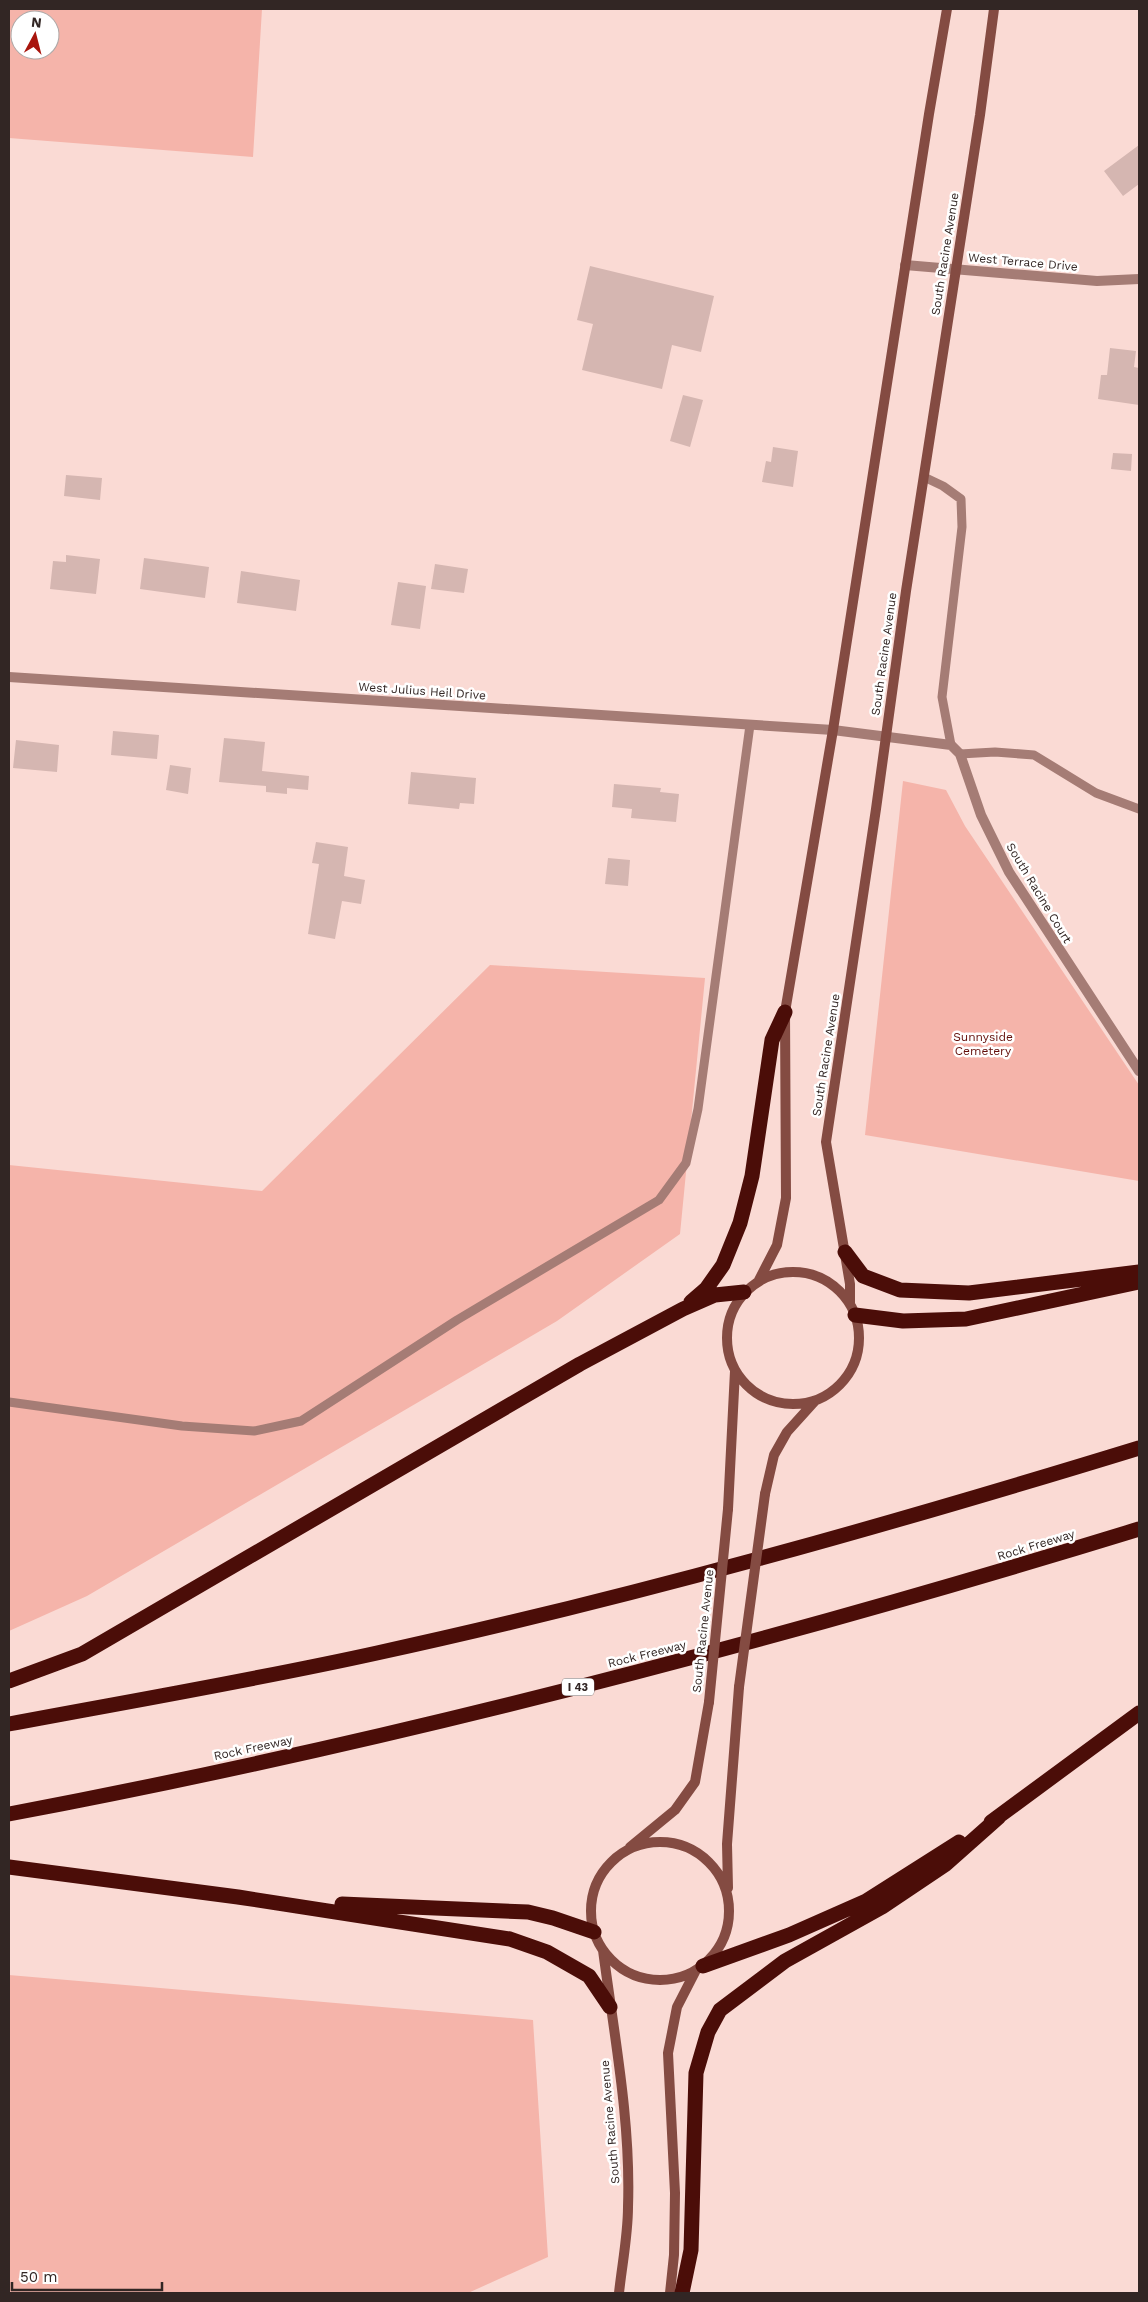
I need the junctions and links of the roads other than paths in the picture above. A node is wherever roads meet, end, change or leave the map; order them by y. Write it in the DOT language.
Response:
graph roads {
  1 [pos="947,9"];
  2 [pos="994,9"];
  3 [pos="905,265"];
  4 [pos="956,269"];
  5 [pos="1139,278"];
  6 [pos="924,477"];
  7 [pos="9,677"];
  8 [pos="750,725"];
  9 [pos="833,730"];
  10 [pos="885,736"];
  11 [pos="951,745"];
  12 [pos="960,754"];
  13 [pos="1139,809"];
  14 [pos="785,1012"];
  15 [pos="1139,1071"];
  16 [pos="845,1252"];
  17 [pos="1139,1272"];
  18 [pos="759,1280"];
  19 [pos="1139,1282"];
  20 [pos="744,1292"];
  21 [pos="684,1309"];
  22 [pos="853,1309"];
  23 [pos="735,1372"];
  24 [pos="815,1401"];
  25 [pos="9,1402"];
  26 [pos="1139,1448"];
  27 [pos="1139,1530"];
  28 [pos="9,1681"];
  29 [pos="1139,1713"];
  30 [pos="9,1724"];
  31 [pos="9,1814"];
  32 [pos="999,1816"];
  33 [pos="616,1858"];
  34 [pos="9,1867"];
  35 [pos="728,1894"];
  36 [pos="238,1896"];
  37 [pos="594,1932"];
  38 [pos="603,1950"];
  39 [pos="699,1969"];
  40 [pos="610,2007"];
  41 [pos="619,2293"];
  42 [pos="670,2293"];
  43 [pos="682,2293"];
  1 -- 3 [label="main road"];
  2 -- 4 [label="main road, South Racine Avenue"];
  3 -- 4 [label="street, West Terrace Drive"];
  3 -- 9 [label="main road"];
  4 -- 5 [label="street, West Terrace Drive"];
  4 -- 6 [label="main road, South Racine Avenue"];
  6 -- 10 [label="main road, South Racine Avenue"];
  6 -- 11 [label="lane"];
  7 -- 8 [label="street, West Julius Heil Drive"];
  8 -- 9 [label="street, West Julius Heil Drive"];
  8 -- 25 [label="lane"];
  9 -- 10 [label="street"];
  9 -- 14 [label="main road"];
  10 -- 11 [label="street"];
  10 -- 16 [label="main road, South Racine Avenue"];
  11 -- 12 [label="street, South Racine Court"];
  12 -- 13 [label="lane"];
  12 -- 15 [label="street, South Racine Court"];
  14 -- 18 [label="main road"];
  14 -- 21 [label="highway"];
  16 -- 17 [label="highway"];
  16 -- 22 [label="main road, South Racine Avenue"];
  18 -- 20 [label="main road"];
  18 -- 22 [label="main road"];
  19 -- 22 [label="highway"];
  20 -- 21 [label="highway"];
  20 -- 23 [label="main road"];
  21 -- 28 [label="highway"];
  22 -- 24 [label="main road"];
  23 -- 24 [label="main road"];
  23 -- 33 [label="main road, South Racine Avenue, bridge"];
  24 -- 35 [label="main road, bridge"];
  26 -- 30 [label="highway"];
  27 -- 31 [label="highway, Rock Freeway / I 43"];
  29 -- 32 [label="highway"];
  32 -- 39 [label="highway"];
  32 -- 43 [label="highway"];
  33 -- 35 [label="main road"];
  33 -- 37 [label="main road"];
  34 -- 36 [label="highway"];
  35 -- 39 [label="main road"];
  36 -- 37 [label="highway"];
  36 -- 40 [label="highway"];
  37 -- 38 [label="main road"];
  38 -- 39 [label="main road"];
  38 -- 40 [label="main road, South Racine Avenue"];
  39 -- 42 [label="main road"];
  40 -- 41 [label="main road, South Racine Avenue"];
}
